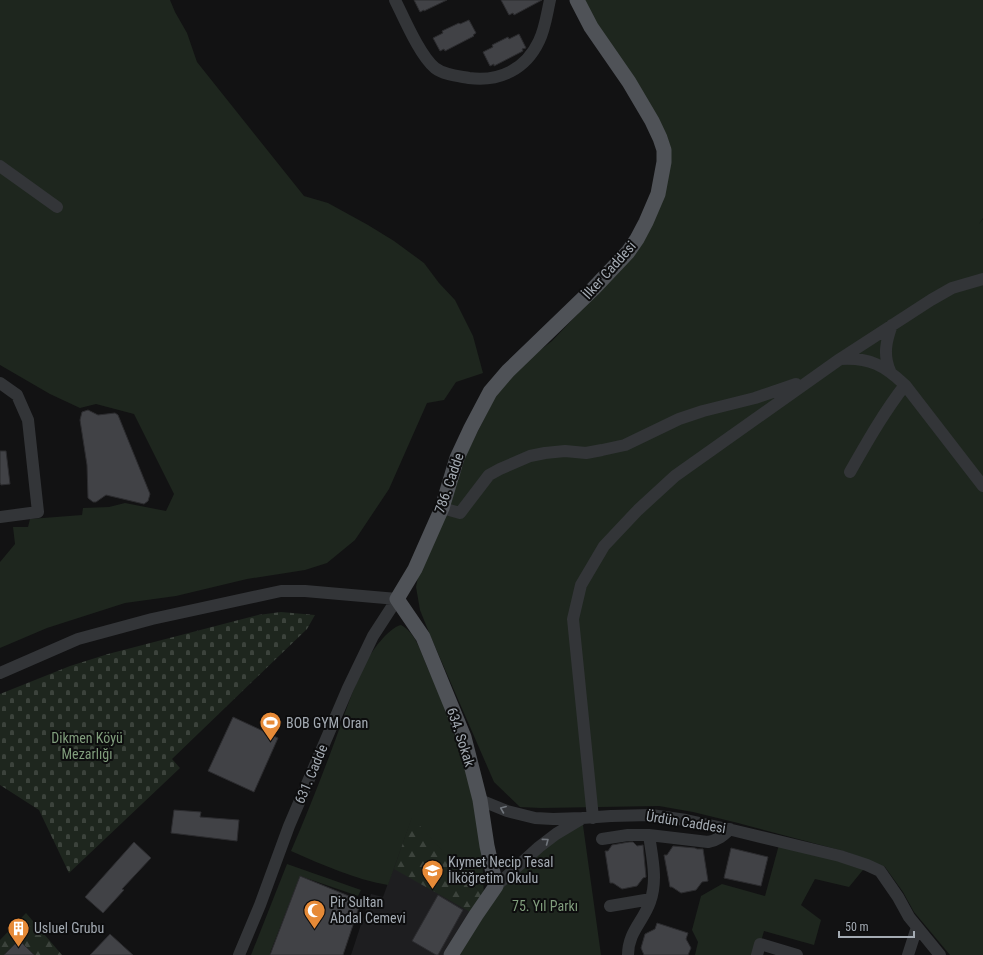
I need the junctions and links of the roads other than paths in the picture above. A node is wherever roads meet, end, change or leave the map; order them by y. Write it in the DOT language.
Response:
graph roads {
  1 [pos="395,0"];
  2 [pos="550,0"];
  3 [pos="577,0"];
  4 [pos="0,166"];
  5 [pos="56,207"];
  6 [pos="983,278"];
  7 [pos="892,325"];
  8 [pos="840,358"];
  9 [pos="508,371"];
  10 [pos="890,371"];
  11 [pos="0,383"];
  12 [pos="905,385"];
  13 [pos="850,472"];
  14 [pos="983,486"];
  15 [pos="442,508"];
  16 [pos="1,519"];
  17 [pos="397,599"];
  18 [pos="0,673"];
  19 [pos="480,800"];
  20 [pos="588,818"];
  21 [pos="730,829"];
  22 [pos="649,835"];
  23 [pos="602,840"];
  24 [pos="496,886"];
  25 [pos="651,899"];
  26 [pos="610,906"];
  27 [pos="917,927"];
  28 [pos="239,955"];
  29 [pos="451,955"];
  30 [pos="628,955"];
  31 [pos="757,955"];
  32 [pos="797,955"];
  33 [pos="908,955"];
  34 [pos="940,955"];
  1 -- 2 [label="street"];
  3 -- 9 [label="main road, İlker Caddesi"];
  4 -- 5 [label="street"];
  6 -- 7 [label="street"];
  7 -- 8 [label="street"];
  7 -- 10 [label="street"];
  8 -- 10 [label="street"];
  8 -- 15 [label="street"];
  8 -- 20 [label="street"];
  9 -- 15 [label="main road, 786. Cadde"];
  10 -- 12 [label="street"];
  11 -- 16 [label="street"];
  12 -- 13 [label="street"];
  12 -- 14 [label="street"];
  15 -- 17 [label="main road, 786. Cadde"];
  17 -- 18 [label="street"];
  17 -- 19 [label="main road, 634. Sokak"];
  17 -- 28 [label="street, 631. Cadde"];
  20 -- 19 [label="street, one-way"];
  19 -- 24 [label="main road, 634. Sokak"];
  20 -- 21 [label="street, Ürdün Caddesi"];
  24 -- 20 [label="street, Ürdün Caddesi, one-way"];
  21 -- 22 [label="street"];
  21 -- 27 [label="street, Ürdün Caddesi"];
  22 -- 23 [label="street"];
  22 -- 25 [label="street"];
  24 -- 29 [label="main road, Ürdün Caddesi"];
  25 -- 26 [label="street"];
  25 -- 30 [label="street"];
  27 -- 33 [label="street"];
  27 -- 34 [label="street"];
  31 -- 32 [label="street"];
}
